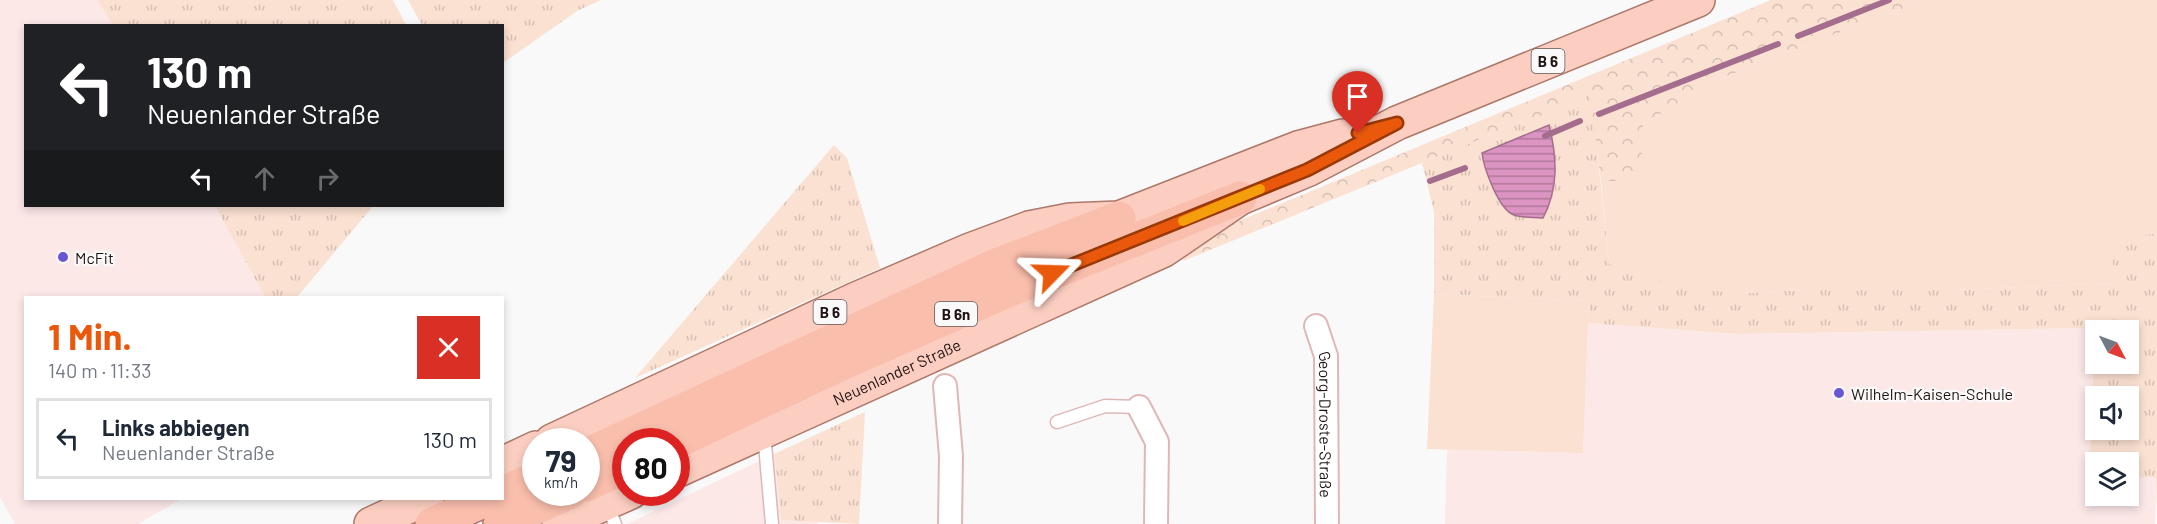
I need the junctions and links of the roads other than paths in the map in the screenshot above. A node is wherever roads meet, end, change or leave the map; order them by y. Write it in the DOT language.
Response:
graph roads {
  1 [pos="1698,0"];
  2 [pos="1397,123"];
  3 [pos="1240,198"];
  4 [pos="1119,218"];
  5 [pos="1316,326"];
  6 [pos="945,386"];
  7 [pos="1139,407"];
  8 [pos="1057,422"];
  9 [pos="580,428"];
  10 [pos="764,432"];
  11 [pos="690,435"];
  12 [pos="600,448"];
  13 [pos="522,455"];
  14 [pos="504,463"];
  15 [pos="690,465"];
  16 [pos="522,484"];
  17 [pos="504,492"];
  18 [pos="424,500"];
  19 [pos="486,500"];
  20 [pos="610,501"];
  21 [pos="540,506"];
  22 [pos="371,524"];
  23 [pos="432,524"];
  24 [pos="500,524"];
  25 [pos="560,524"];
  26 [pos="772,524"];
  27 [pos="950,524"];
  28 [pos="1156,524"];
  29 [pos="1327,524"];
  1 -- 2 [label="main road, Neuenlander Straße / B 6"];
  2 -- 3 [label="main road, Neuenlander Straße / B 6"];
  2 -- 4 [label="main road, Neuenlander Straße / B 6"];
  3 -- 10 [label="main road, Neuenlander Straße / B 6"];
  3 -- 11 [label="highway, Neuenlander Straße / B 6n"];
  4 -- 9 [label="main road, Neuenlander Straße / B 6"];
  4 -- 12 [label="highway, Neuenlander Straße / B 6n"];
  5 -- 29 [label="street, Georg-Droste-Straße"];
  6 -- 27 [label="street"];
  7 -- 8 [label="lane"];
  7 -- 28 [label="street"];
  10 -- 15 [label="main road, Neuenlander Straße / B 6"];
  10 -- 26 [label="lane"];
  13 -- 14 [label="main road"];
  16 -- 17 [label="highway"];
  18 -- 22 [label="main road"];
  19 -- 23 [label="highway"];
  20 -- 25 [label="main road"];
  21 -- 24 [label="highway"];
}
